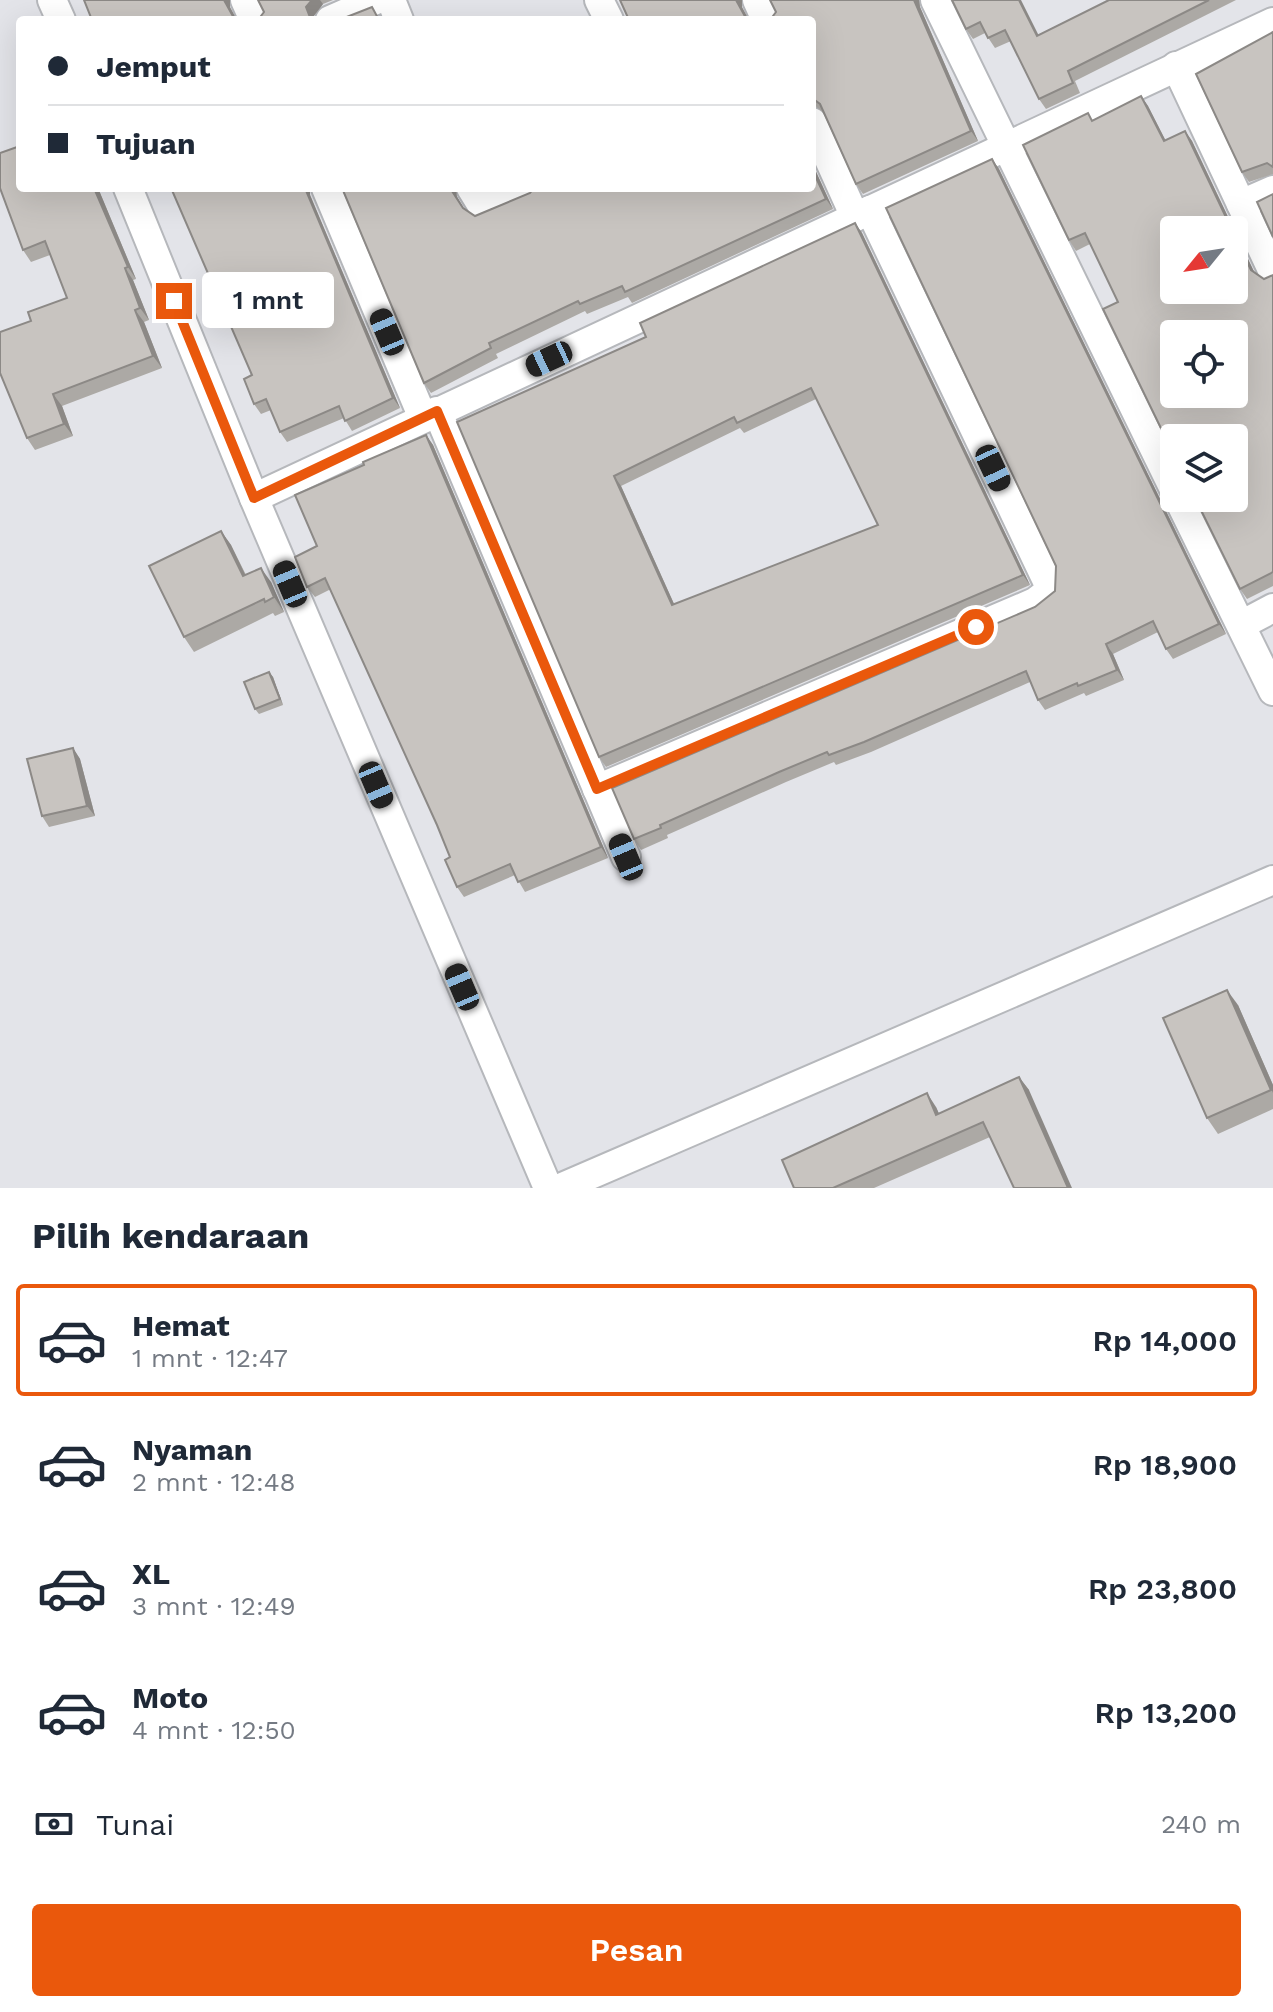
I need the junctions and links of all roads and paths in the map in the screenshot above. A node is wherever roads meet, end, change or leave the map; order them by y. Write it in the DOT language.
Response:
graph roads {
  1 [pos="376,0"];
  2 [pos="935,0"];
  3 [pos="339,16"];
  4 [pos="1273,22"];
  5 [pos="1176,66"];
  6 [pos="816,129"];
  7 [pos="1006,145"];
  8 [pos="1273,190"];
  9 [pos="130,192"];
  10 [pos="328,192"];
  11 [pos="473,192"];
  12 [pos="521,192"];
  13 [pos="1241,204"];
  14 [pos="862,214"];
  15 [pos="1273,272"];
  16 [pos="430,414"];
  17 [pos="1160,460"];
  18 [pos="254,498"];
  19 [pos="1185,512"];
  20 [pos="1273,608"];
  21 [pos="1241,625"];
  22 [pos="1273,691"];
  23 [pos="597,789"];
  24 [pos="626,857"];
  25 [pos="1273,880"];
  26 [pos="548,1188"];
  27 [pos="560,1188"];
  1 -- 3 [label="street"];
  2 -- 7 [label="street"];
  4 -- 5 [label="street"];
  5 -- 7 [label="street"];
  5 -- 13 [label="street"];
  6 -- 14 [label="street"];
  7 -- 14 [label="street"];
  7 -- 17 [label="street"];
  8 -- 13 [label="street"];
  9 -- 18 [label="street"];
  10 -- 16 [label="street"];
  11 -- 12 [label="street"];
  13 -- 15 [label="street"];
  14 -- 16 [label="street"];
  14 -- 23 [label="street"];
  16 -- 18 [label="street"];
  16 -- 23 [label="street"];
  18 -- 26 [label="street"];
  19 -- 21 [label="street"];
  20 -- 21 [label="street"];
  21 -- 22 [label="street"];
  23 -- 24 [label="street"];
  25 -- 27 [label="street"];
}
